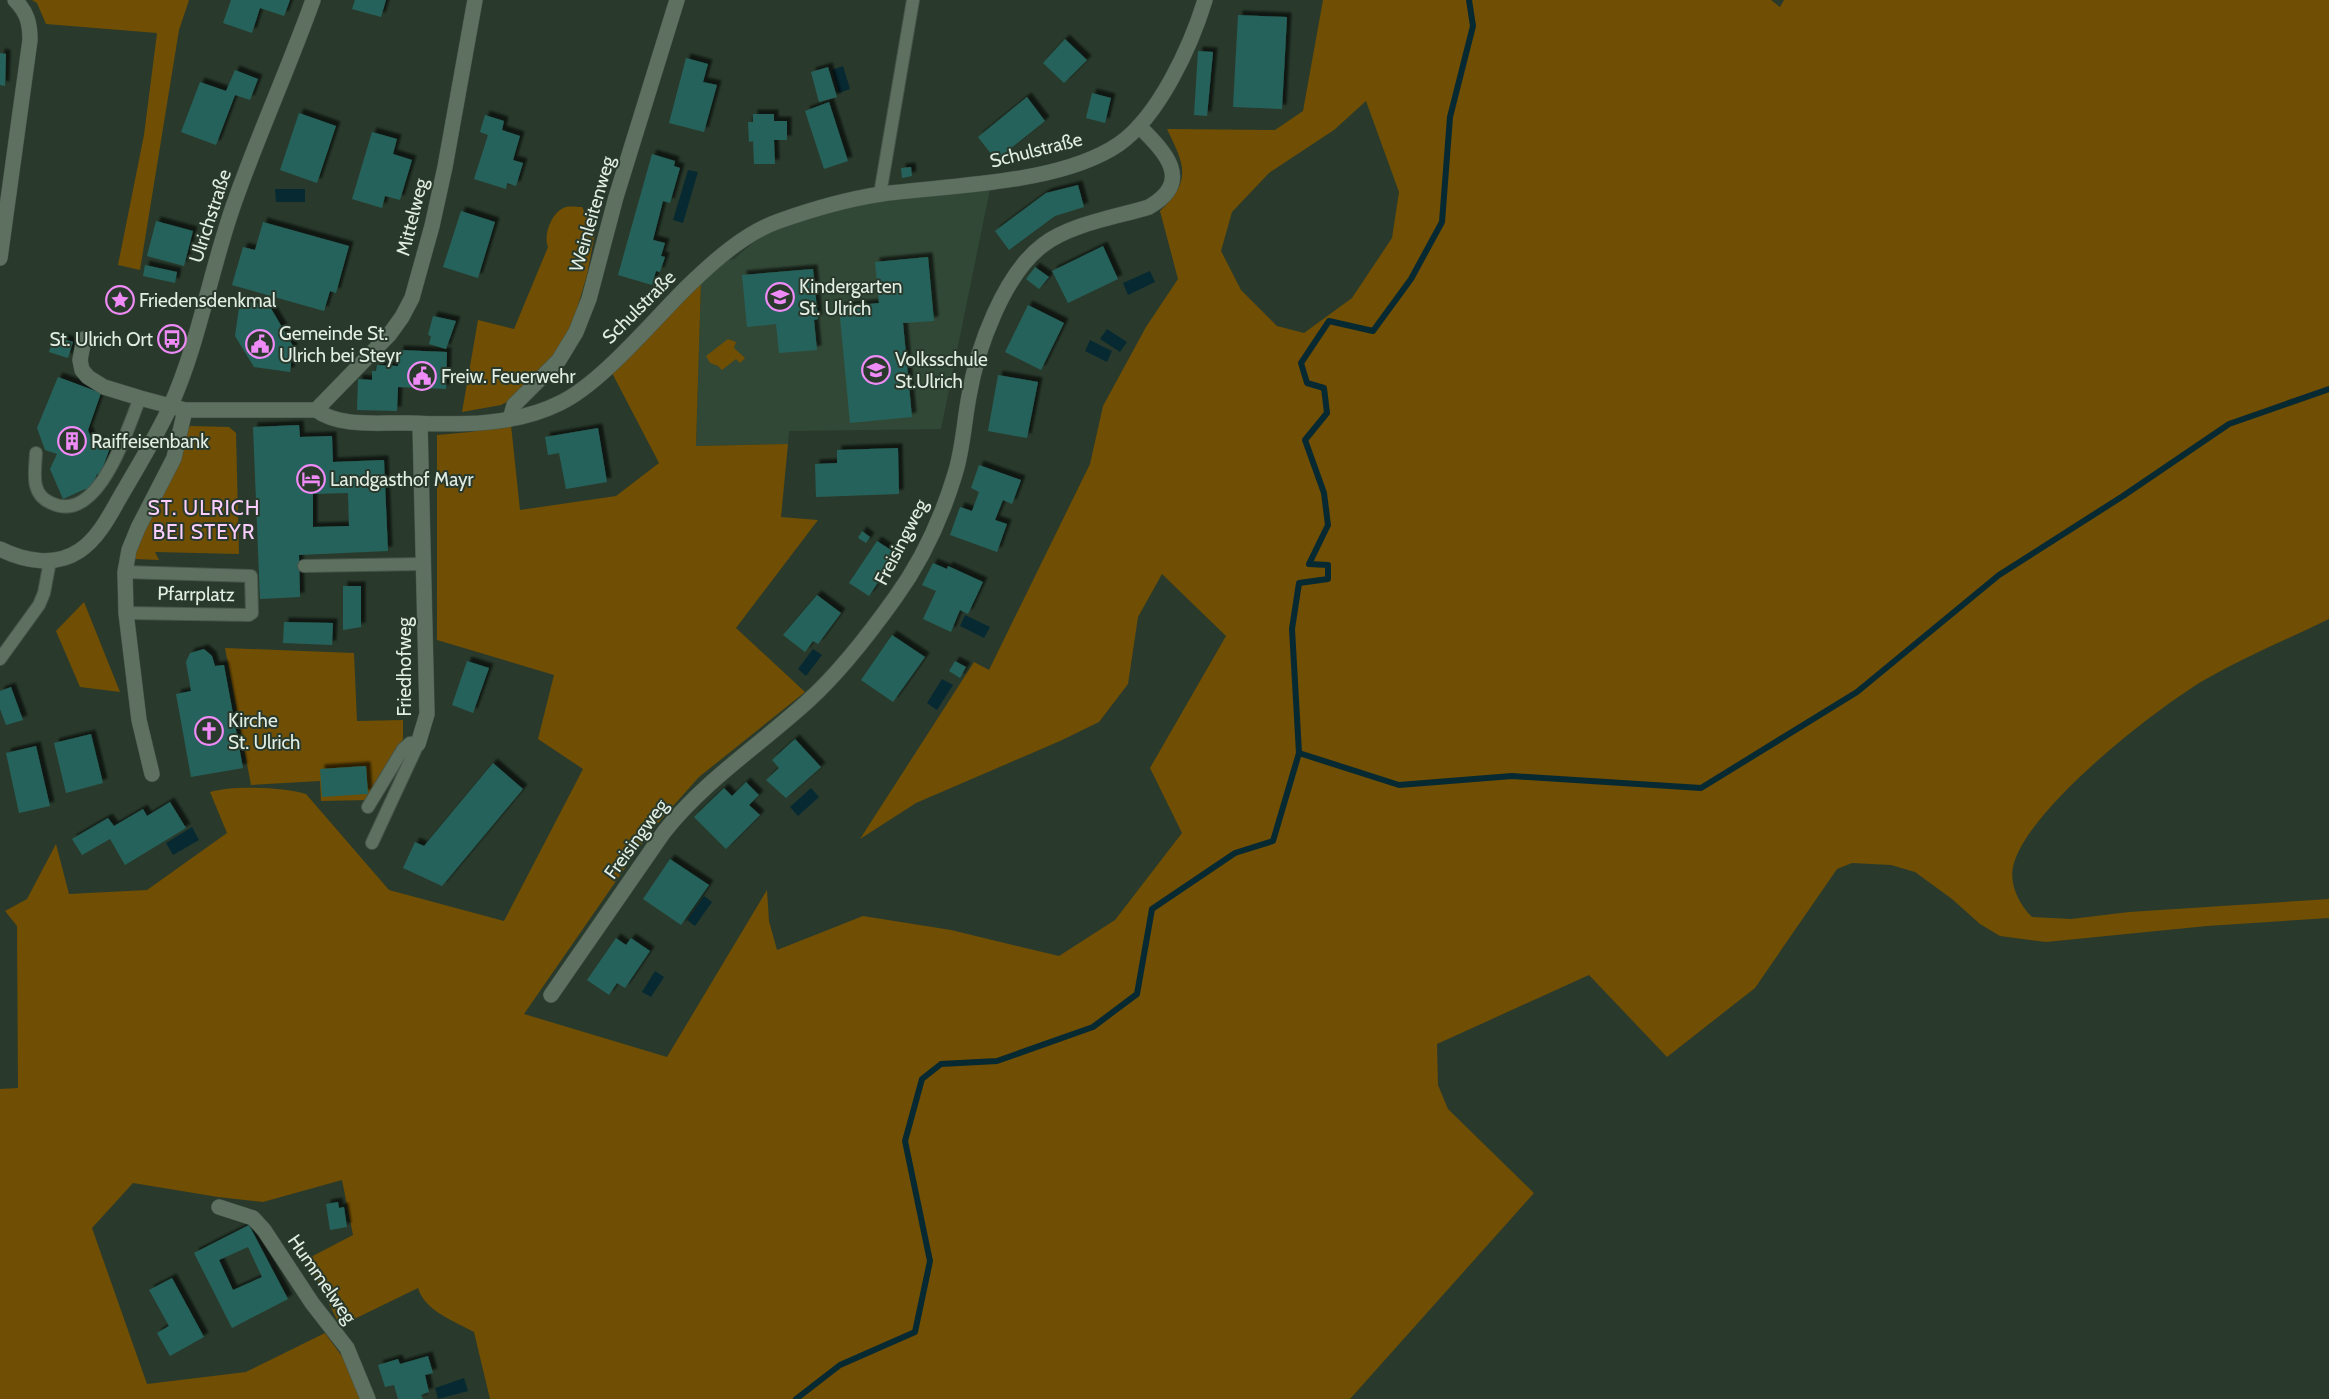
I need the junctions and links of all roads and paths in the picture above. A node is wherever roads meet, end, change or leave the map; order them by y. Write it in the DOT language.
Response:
graph roads {
  1 [pos="15,0"];
  2 [pos="313,0"];
  3 [pos="475,0"];
  4 [pos="677,0"];
  5 [pos="913,0"];
  6 [pos="1205,0"];
  7 [pos="1140,126"];
  8 [pos="880,194"];
  9 [pos="0,258"];
  10 [pos="84,339"];
  11 [pos="140,398"];
  12 [pos="170,407"];
  13 [pos="186,410"];
  14 [pos="316,410"];
  15 [pos="510,419"];
  16 [pos="420,424"];
  17 [pos="36,453"];
  18 [pos="0,549"];
  19 [pos="50,561"];
  20 [pos="422,564"];
  21 [pos="304,566"];
  22 [pos="125,572"];
  23 [pos="126,613"];
  24 [pos="0,659"];
  25 [pos="418,744"];
  26 [pos="152,774"];
  27 [pos="368,807"];
  28 [pos="372,843"];
  29 [pos="551,995"];
  30 [pos="219,1207"];
  31 [pos="368,1399"];
  1 -- 9 [label="street"];
  2 -- 12 [label="street, Ulrichstraße"];
  3 -- 14 [label="street, Mittelweg"];
  4 -- 15 [label="street, Weinleitenweg"];
  5 -- 8 [label="lane"];
  6 -- 7 [label="street, Schulstraße"];
  7 -- 8 [label="street, Schulstraße"];
  7 -- 29 [label="street, Freisingweg"];
  8 -- 15 [label="street, Schulstraße"];
  10 -- 11 [label="street"];
  11 -- 12 [label="street"];
  11 -- 17 [label="lane"];
  12 -- 13 [label="street"];
  12 -- 19 [label="street, Ulrichstraße"];
  13 -- 14 [label="street"];
  13 -- 22 [label="street"];
  14 -- 16 [label="street"];
  15 -- 16 [label="street, Schulstraße"];
  16 -- 20 [label="street, Friedhofweg"];
  18 -- 19 [label="street, Ulrichstraße"];
  19 -- 24 [label="lane"];
  20 -- 21 [label="lane"];
  20 -- 25 [label="street, Friedhofweg"];
  22 -- 23 [label="street"];
  22 -- 23 [label="lane, Pfarrplatz"];
  23 -- 26 [label="street"];
  25 -- 27 [label="lane, Friedhofweg"];
  25 -- 28 [label="lane"];
  30 -- 31 [label="street, Hummelweg"];
}
